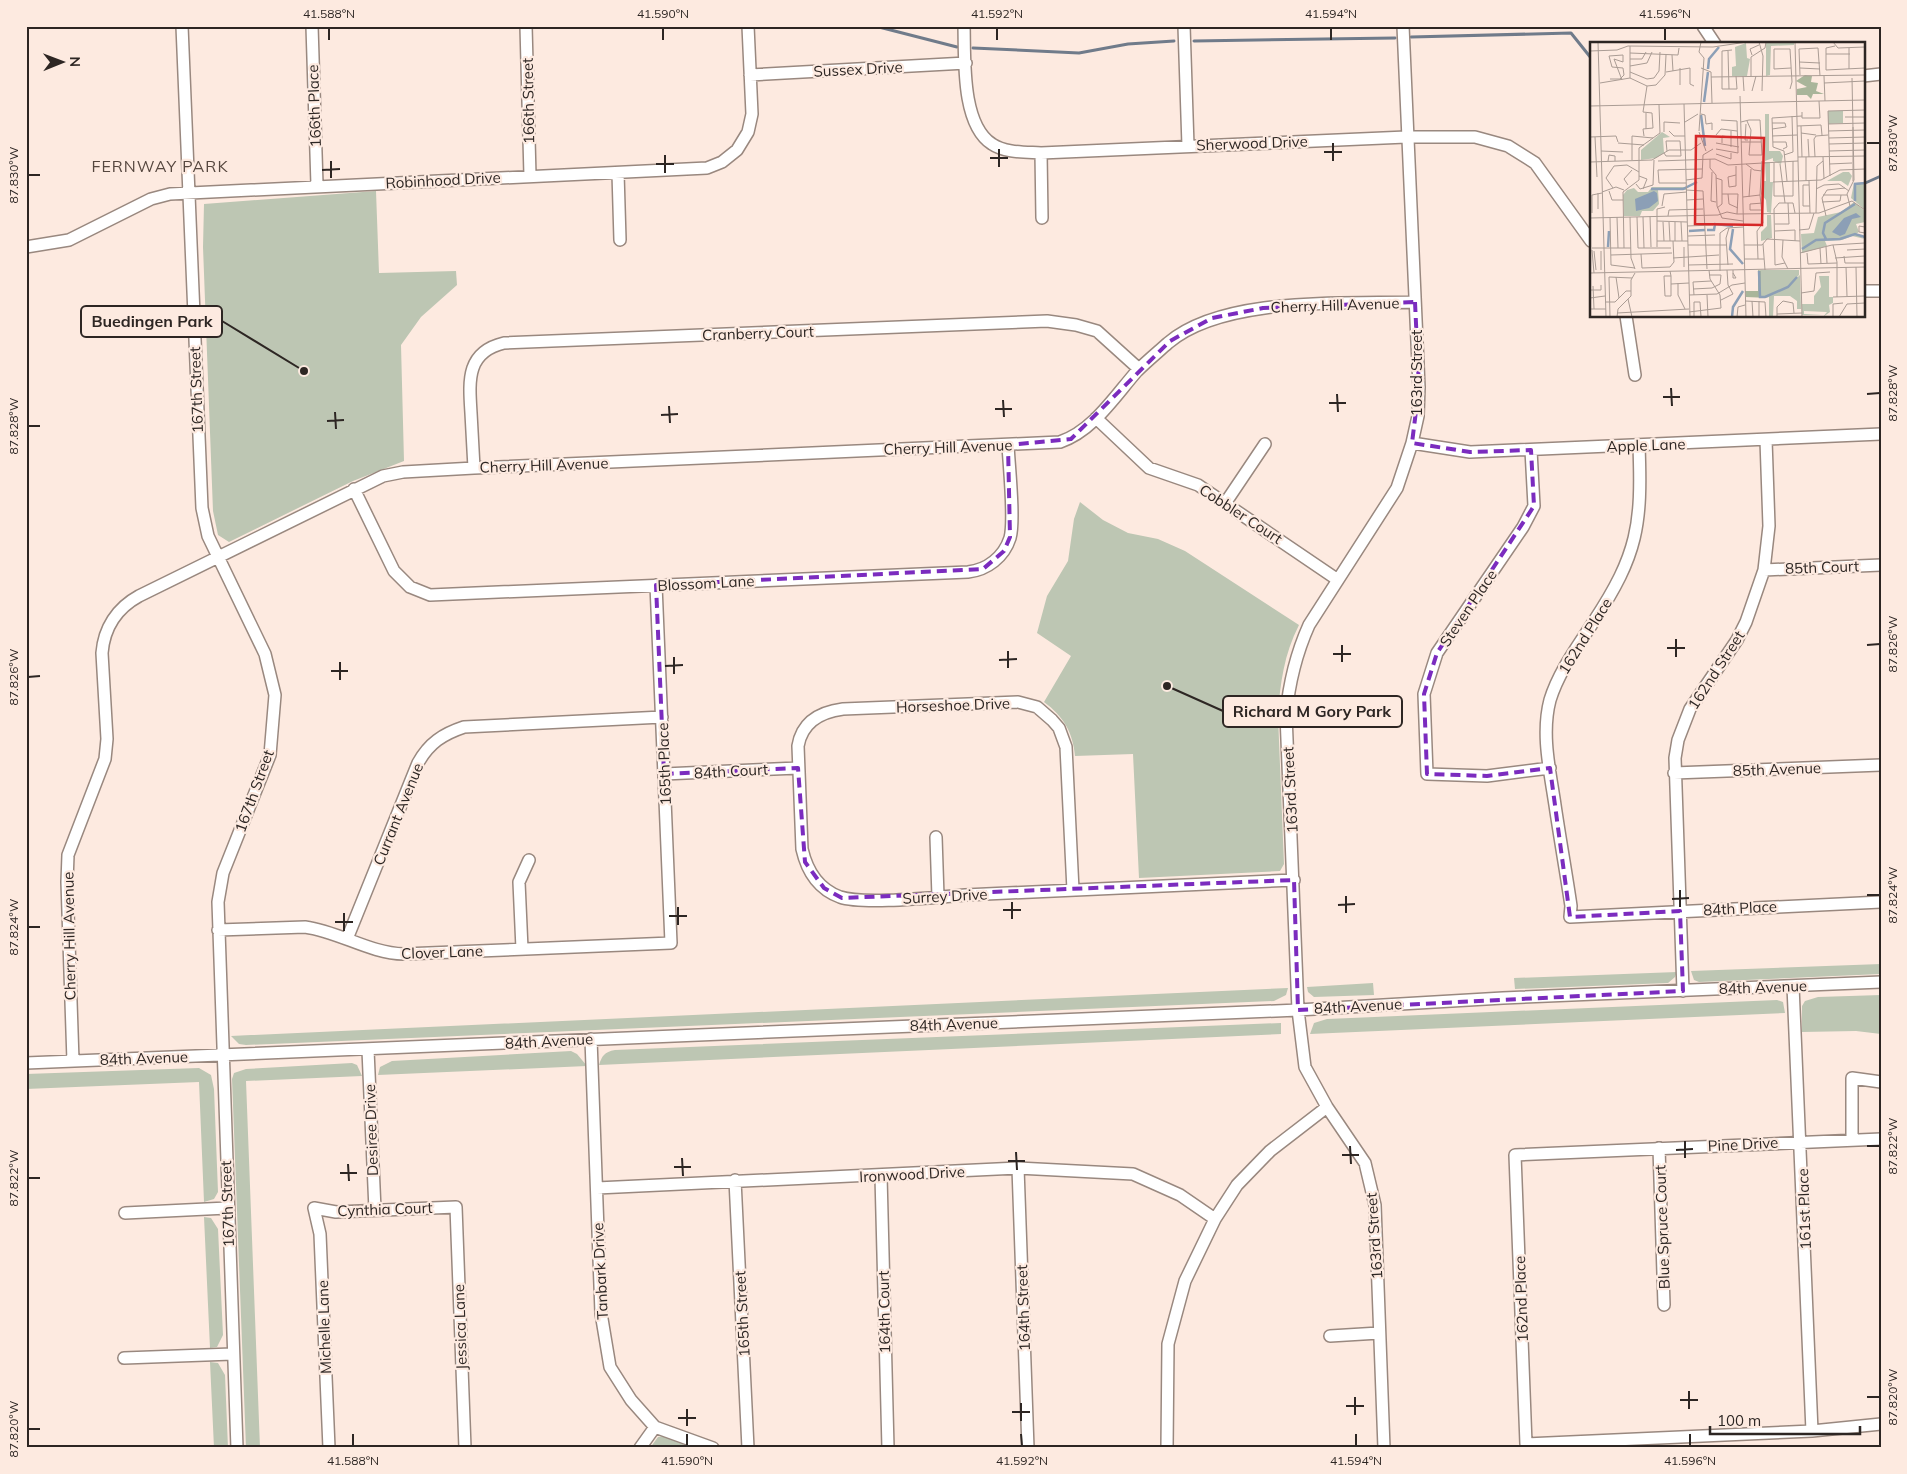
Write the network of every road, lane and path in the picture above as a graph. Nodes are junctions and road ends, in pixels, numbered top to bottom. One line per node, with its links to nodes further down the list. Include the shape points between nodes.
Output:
1 (182, 26): 20 (street, 167th Street)
2 (312, 26): 19 (street, 166th Place)
3 (526, 26): 18 (street, 166th Street)
4 (748, 26): 12 (street, Robinhood Drive)
5 (964, 26): 10 (street, Sherwood Drive)
6 (1184, 26): 15 (street)
7 (1403, 26): 14 (street, 163rd Street)
8 (1703, 26): 9 (street)
9 (1714, 42)
10 (966, 64): 12 (street, Sussex Drive); 16 (street, Sherwood Drive, via 972,114 980,132 992,144 1016,152)
11 (1881, 74): 13 (street)
12 (750, 75): 17 (street, Robinhood Drive, via 750,128 727,159 706,168)
13 (1864, 76)
14 (1406, 137): 15 (street, Sherwood Drive); 22 (street, Sherwood Drive, via 1475,137 1508,146 1536,163); 27 (street, 163rd Street)
15 (1188, 146): 16 (street, Sherwood Drive)
16 (1041, 153): 21 (street)
17 (618, 173): 18 (street, Robinhood Drive); 23 (street)
18 (530, 176): 19 (street, Robinhood Drive)
19 (317, 185): 20 (street, Robinhood Drive)
20 (188, 192): 24 (street, Robinhood Drive, via 151,199 69,240); 42 (street, 167th Street, via 202,508 208,536)
21 (1042, 218)
22 (1587, 227)
23 (620, 240)
24 (26, 247)
25 (1864, 291): 26 (street)
26 (1881, 291)
27 (1415, 302): 29 (street, Cherry Hill Avenue, via 1263,308 1227,314 1170,341); 34 (street, 163rd Street, via 1419,387 1418,416)
28 (1626, 318): 30 (street)
29 (1139, 369): 31 (street, Cherry Hill Avenue); 39 (street, Cranberry Court, via 1097,331 1047,321 504,344 484,352 470,373)
30 (1635, 375)
31 (1096, 418): 36 (street, Cherry Hill Avenue, via 1080,434 1060,442); 41 (street, Cobbler Court, via 1149,468 1198,485)
32 (1881, 434): 33 (street, Apple Lane)
33 (1766, 440): 37 (street, Apple Lane); 44 (street, 162nd Street, via 1769,526)
34 (1412, 443): 38 (street, Apple Lane, via 1470,452); 45 (street, 163rd Street, via 1405,469 1390,500)
35 (1264, 444): 41 (street)
36 (1008, 445): 39 (street, Cherry Hill Avenue); 46 (street, Blossom Lane, via 1010,536 1004,551 983,569)
37 (1639, 446): 38 (street, Apple Lane); 51 (street, 162nd Place, via 1640,501 1636,535 1619,580 1555,686 1546,718)
38 (1531, 450): 51 (street, Steven Place, via 1534,506 1437,653 1430,672 1424,694 1427,774 1487,776)
39 (474, 468): 40 (street, Cherry Hill Avenue, via 393,473)
40 (354, 489): 42 (street, Cherry Hill Avenue); 46 (street, Blossom Lane, via 394,571 419,592 442,595)
41 (1226, 502): 45 (street, Cobbler Court)
42 (218, 557): 62 (street, 167th Street, via 265,654 273,682 275,711 270,755 223,873); 73 (street, Cherry Hill Avenue, via 130,601 116,615 104,639 105,759 68,855)
43 (1881, 565): 44 (street, 85th Court)
44 (1764, 570): 52 (street, 162nd Street, via 1737,640 1690,709 1678,740)
45 (1338, 580): 56 (street, 163rd Street, via 1309,625 1288,692 1286,715)
46 (656, 585): 48 (street, 165th Place)
47 (825, 712): 50 (street, Surrey Drive, via 803,730 798,746); 57 (street, Horseshoe Drive, via 1008,702 1028,705 1043,712 1059,728 1066,747)
48 (662, 717): 53 (street, 165th Place); 63 (street, Currant Avenue, via 464,727 437,739 418,763)
49 (1881, 765): 52 (street, 85th Avenue)
50 (798, 768): 53 (street, 84th Court); 58 (street, Surrey Drive, via 802,849 809,871 824,888 842,898 853,899)
51 (1550, 768): 61 (street, 162nd Place)
52 (1674, 773): 60 (street, 162nd Street)
53 (664, 774): 64 (street, 165th Place)
54 (936, 837): 58 (street)
55 (529, 860): 65 (street, via 519,882)
56 (1294, 880): 57 (street, Surrey Drive); 69 (street, 163rd Street)
57 (1073, 890): 58 (street, Surrey Drive)
58 (938, 897)
59 (1881, 902): 60 (street, 84th Place)
60 (1680, 911): 61 (street, 84th Place); 68 (street, 162nd Street)
61 (1570, 917)
62 (218, 930): 63 (street, Clover Lane, via 306,927); 72 (street, 167th Street)
63 (347, 939): 65 (street, Clover Lane, via 391,953)
64 (671, 943): 65 (street, Clover Lane)
65 (522, 949)
66 (1881, 982): 67 (street, 84th Avenue)
67 (1794, 986): 68 (street, 84th Avenue); 79 (street, 161st Place)
68 (1683, 991): 69 (street, 84th Avenue)
69 (1298, 1010): 70 (street, 84th Avenue); 76 (street, 163rd Street, via 1305,1068)
70 (591, 1038): 71 (street, 84th Avenue); 85 (street, Tanbark Drive)
71 (368, 1050): 72 (street, 84th Avenue); 89 (street, Desiree Drive)
72 (222, 1056): 73 (street, 84th Avenue); 87 (street, 167th Street)
73 (73, 1061): 74 (street, 84th Avenue)
74 (26, 1063)
75 (1881, 1082): 78 (street, via 1852,1078)
76 (1327, 1107): 91 (street, via 1270,1151 1237,1185); 93 (street, 163rd Street, via 1365,1163 1371,1186 1375,1205)
77 (1881, 1139): 78 (street, Pine Drive)
78 (1852, 1140): 79 (street, Pine Drive)
79 (1802, 1142): 80 (street, Pine Drive); 99 (street, 161st Place)
80 (1659, 1148): 81 (street, Pine Drive); 92 (street, Blue Spruce Court)
81 (1515, 1155): 99 (street, 162nd Place, via 1526,1444)
82 (1018, 1168): 83 (street, Ironwood Drive); 91 (street, Ironwood Drive, via 1133,1174 1180,1196); 107 (street, 164th Street)
83 (881, 1176): 84 (street, Ironwood Drive); 106 (street, 164th Court)
84 (735, 1180): 85 (street, Ironwood Drive); 105 (street, 165th Street)
85 (597, 1188): 98 (street, Tanbark Drive, via 600,1313 610,1367 631,1400)
86 (456, 1207): 89 (street, Cynthia Court); 102 (street, Jessica Lane)
87 (227, 1208): 90 (street); 95 (street, 167th Street)
88 (314, 1208): 89 (street, Cynthia Court, via 336,1212); 101 (street, Michelle Lane, via 320,1234)
89 (375, 1210)
90 (125, 1213)
91 (1215, 1219): 108 (street, via 1185,1281 1168,1344)
92 (1664, 1305)
93 (1379, 1333): 94 (street); 109 (street, 163rd Street)
94 (1330, 1336)
95 (232, 1354): 96 (street); 100 (street, 167th Street)
96 (124, 1358)
97 (1881, 1424): 99 (street)
98 (655, 1427): 103 (street); 104 (street, Tanbark Drive)
99 (1812, 1431)
100 (237, 1448)
101 (329, 1448)
102 (465, 1448)
103 (640, 1448)
104 (713, 1448)
105 (748, 1448)
106 (888, 1448)
107 (1028, 1448)
108 (1167, 1448)
109 (1384, 1448)

